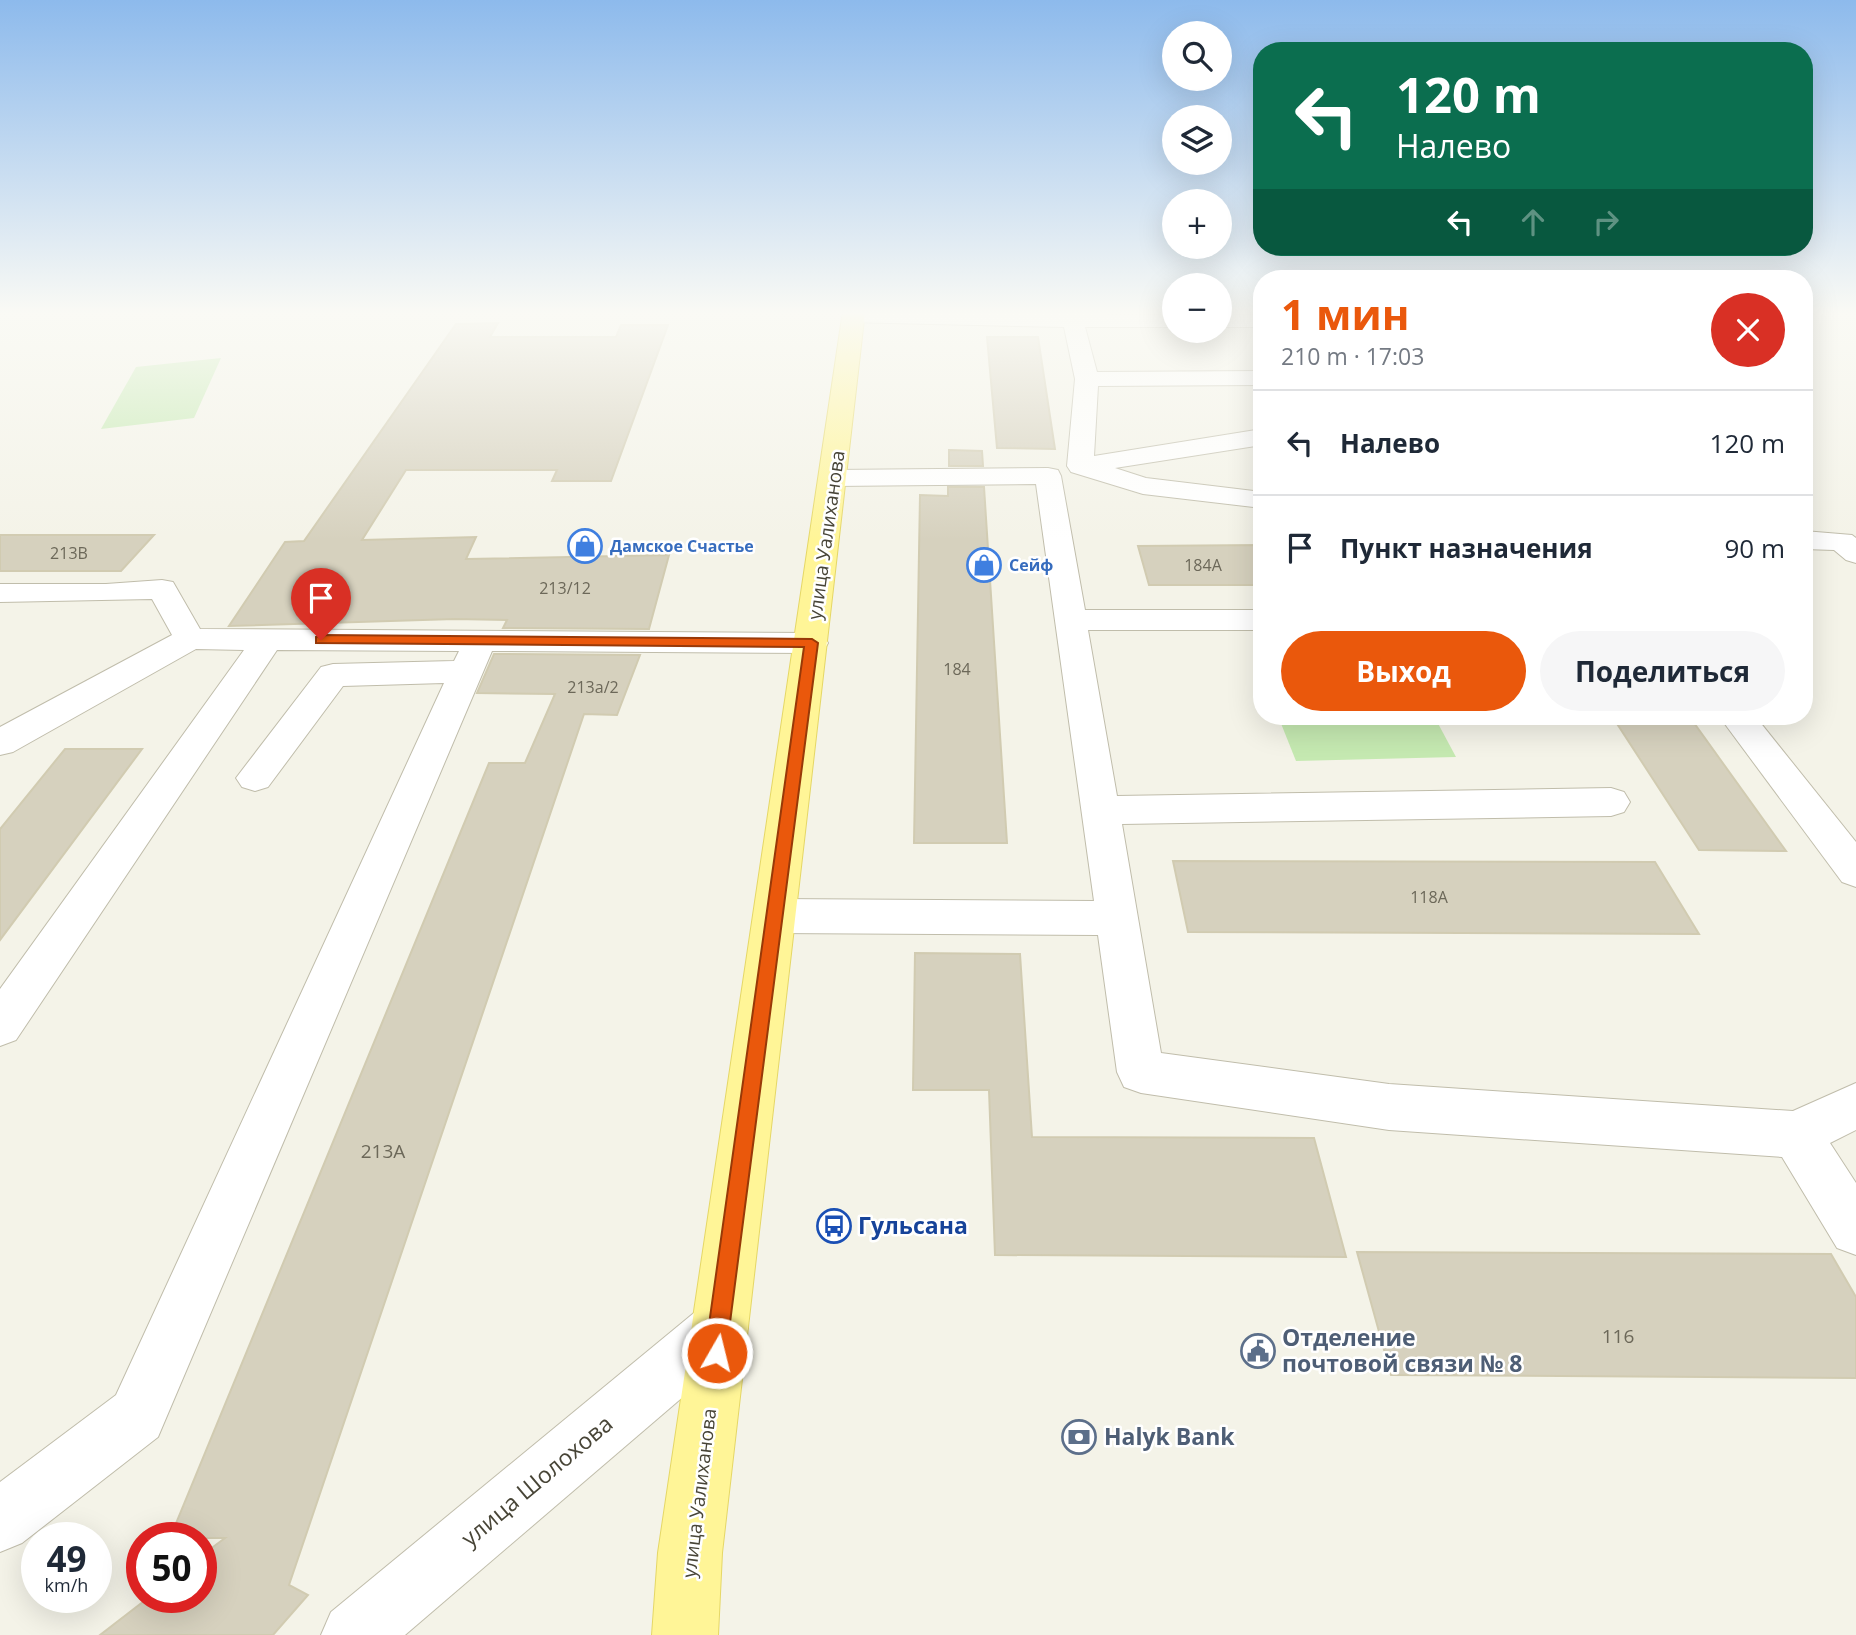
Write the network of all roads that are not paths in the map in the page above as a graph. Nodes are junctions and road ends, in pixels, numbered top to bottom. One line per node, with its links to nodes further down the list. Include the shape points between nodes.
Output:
1 (846, 387): 5 (main road, улица Уалиханова)
2 (1085, 387): 4 (street)
3 (1253, 439): 4 (street)
4 (1064, 471): 5 (street); 6 (street); 10 (street)
5 (834, 478): 14 (main road, улица Уалиханова)
6 (1253, 499)
7 (1813, 541): 8 (street)
8 (1851, 545)
9 (0, 593): 12 (street, via 162,589)
10 (1071, 620): 11 (street); 20 (street)
11 (1253, 620)
12 (190, 639): 13 (street); 17 (street)
13 (268, 639): 15 (street); 24 (street)
14 (812, 643): 15 (street); 22 (main road, улица Уалиханова)
15 (473, 657): 18 (street, via 333,675); 29 (street, via 137,1416)
16 (1743, 725): 21 (street)
17 (0, 743)
18 (255, 778)
19 (1611, 802): 20 (street)
20 (1100, 810): 23 (street)
21 (1856, 872)
22 (775, 916): 23 (street); 28 (main road, улица Уалиханова)
23 (1117, 918): 26 (street, via 1141,1072 1389,1107)
24 (0, 1026)
25 (1856, 1105): 26 (street)
26 (1796, 1135): 27 (street)
27 (1856, 1229)
28 (720, 1328): 30 (street, улица Шолохова); 31 (main road, улица Уалиханова, via 690,1553)
29 (0, 1521)
30 (354, 1635)
31 (685, 1635)

